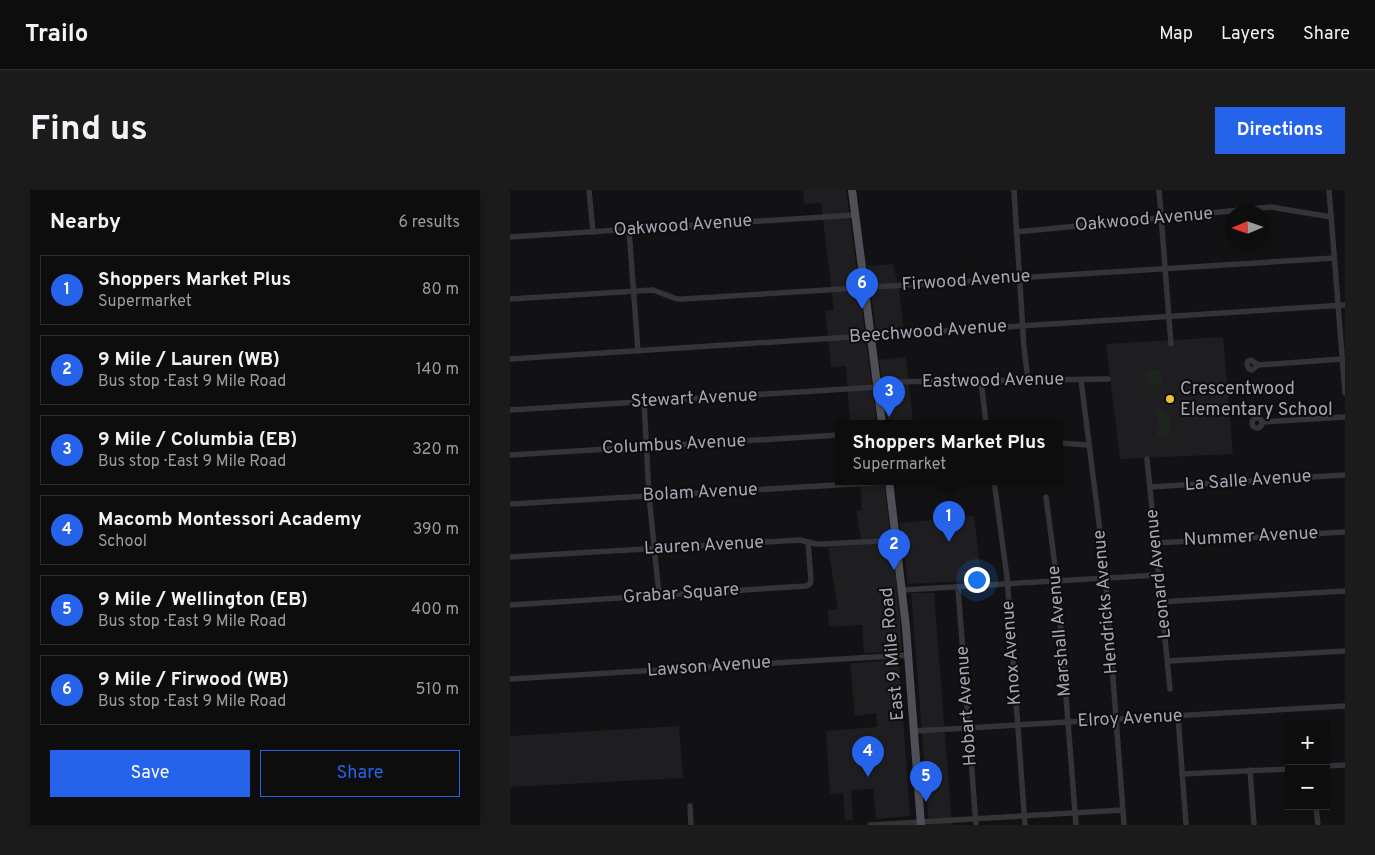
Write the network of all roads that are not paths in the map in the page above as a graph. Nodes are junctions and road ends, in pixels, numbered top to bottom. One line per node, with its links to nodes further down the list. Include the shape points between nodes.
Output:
1 (589, 190): 10 (street)
2 (852, 190): 6 (main road)
3 (1014, 190): 11 (street)
4 (1159, 190): 8 (street)
5 (1329, 190): 7 (street)
6 (856, 215): 9 (street, Oakwood Avenue); 16 (main road)
7 (1331, 217): 8 (street, Oakwood Avenue, via 1271,207); 13 (street)
8 (1161, 218): 11 (street, Oakwood Avenue); 14 (street)
9 (629, 230): 10 (street, Oakwood Avenue); 17 (street)
10 (593, 232): 12 (street, Oakwood Avenue)
11 (1016, 232): 15 (street)
12 (510, 237)
13 (1334, 258): 14 (street, Firwood Avenue); 19 (street)
14 (1165, 269): 15 (street, Firwood Avenue); 20 (street)
15 (1020, 278): 16 (street, Firwood Avenue); 21 (street)
16 (865, 288): 17 (street, Firwood Avenue, via 683,299 652,290); 22 (main road)
17 (633, 292): 18 (street, Firwood Avenue); 24 (street)
18 (510, 299)
19 (1342, 306): 20 (street, Beechwood Avenue); 25 (street, via 1340,333)
20 (1169, 316): 21 (street, Beechwood Avenue); 23 (street)
21 (1023, 326): 22 (street, Beechwood Avenue); 29 (street)
22 (872, 336): 24 (street, Beechwood Avenue); 32 (main road)
23 (1171, 344)
24 (638, 351): 26 (street, Beechwood Avenue)
25 (1343, 356): 27 (street); 33 (street)
26 (510, 359)
27 (1258, 364)
28 (1108, 379): 30 (street, Eastwood Avenue)
29 (1028, 380): 30 (street, Eastwood Avenue); 31 (street, Eastwood Avenue)
30 (1081, 380): 42 (street, Hendricks Avenue)
31 (981, 381): 32 (street, Eastwood Avenue); 38 (street)
32 (877, 385): 34 (street, Stewart Avenue); 37 (main road)
33 (1345, 393)
34 (644, 402): 35 (street, Stewart Avenue); 43 (street)
35 (510, 410)
36 (1345, 417): 39 (street)
37 (882, 420)
38 (986, 420)
39 (1262, 422)
40 (835, 435): 43 (street, Columbus Avenue)
41 (1063, 443): 42 (street)
42 (1088, 445): 61 (street, Hendricks Avenue)
43 (646, 446): 44 (street, Columbus Avenue); 51 (street)
44 (510, 455)
45 (1147, 458): 50 (street, Leonard Avenue)
46 (1345, 475): 50 (street, La Salle Avenue)
47 (835, 484): 51 (street, Bolam Avenue)
48 (890, 485): 55 (main road, East 9 Mile Road)
49 (995, 485): 63 (street, Knox Avenue)
50 (1150, 487): 57 (street, Leonard Avenue)
51 (649, 496): 53 (street, Bolam Avenue); 58 (street)
52 (1046, 498): 62 (street, Marshall Avenue)
53 (510, 504)
54 (1345, 532): 57 (street, Nummer Avenue)
55 (897, 540): 56 (street, Lauren Avenue); 65 (main road, East 9 Mile Road)
56 (808, 542): 58 (street, Lauren Avenue); 67 (street, Grabar Square, via 812,578 806,586)
57 (1156, 543): 60 (street, Leonard Avenue)
58 (654, 548): 59 (street, Lauren Avenue); 67 (street)
59 (510, 558)
60 (1158, 575): 61 (street); 68 (street, Leonard Avenue)
61 (1106, 578): 62 (street); 77 (street, Hendricks Avenue)
62 (1057, 581): 63 (street); 78 (street, Marshall Avenue)
63 (1008, 584): 64 (street); 79 (street, Knox Avenue)
64 (958, 588): 65 (street); 80 (street, Hobart Avenue)
65 (902, 590): 71 (main road, East 9 Mile Road)
66 (1345, 591): 68 (street)
67 (659, 595): 69 (street, Grabar Square)
68 (1161, 602): 72 (street, Leonard Avenue)
69 (510, 605)
70 (1345, 651): 72 (street)
71 (908, 655): 73 (street, Lawson Avenue); 81 (main road, East 9 Mile Road)
72 (1168, 661): 74 (street, Leonard Avenue)
73 (510, 679)
74 (1170, 689)
75 (1345, 706): 76 (street, Elroy Avenue)
76 (1178, 716): 77 (street, Elroy Avenue); 86 (street)
77 (1116, 719): 78 (street, Elroy Avenue); 88 (street, Hendricks Avenue)
78 (1067, 722): 79 (street, Elroy Avenue); 90 (street, Marshall Avenue)
79 (1017, 725): 80 (street, Elroy Avenue); 91 (street, Knox Avenue)
80 (969, 728): 81 (street, Elroy Avenue); 92 (street, Hobart Avenue)
81 (914, 731): 93 (main road, East 9 Mile Road)
82 (1345, 765): 83 (street)
83 (1330, 766)
84 (1285, 768): 85 (street)
85 (1250, 770): 86 (street); 100 (street)
86 (1182, 774): 99 (street)
87 (690, 806): 94 (street)
88 (1122, 810): 90 (street); 98 (street, Hendricks Avenue)
89 (1316, 810): 101 (street)
90 (1075, 813): 91 (street); 97 (street, Marshall Avenue)
91 (1024, 816): 92 (street); 96 (street, Knox Avenue)
92 (976, 822): 93 (street)
93 (921, 824): 95 (street)
94 (692, 825)
95 (870, 825)
96 (1025, 825)
97 (1076, 825)
98 (1124, 825)
99 (1186, 825)
100 (1254, 825)
101 (1318, 825)

